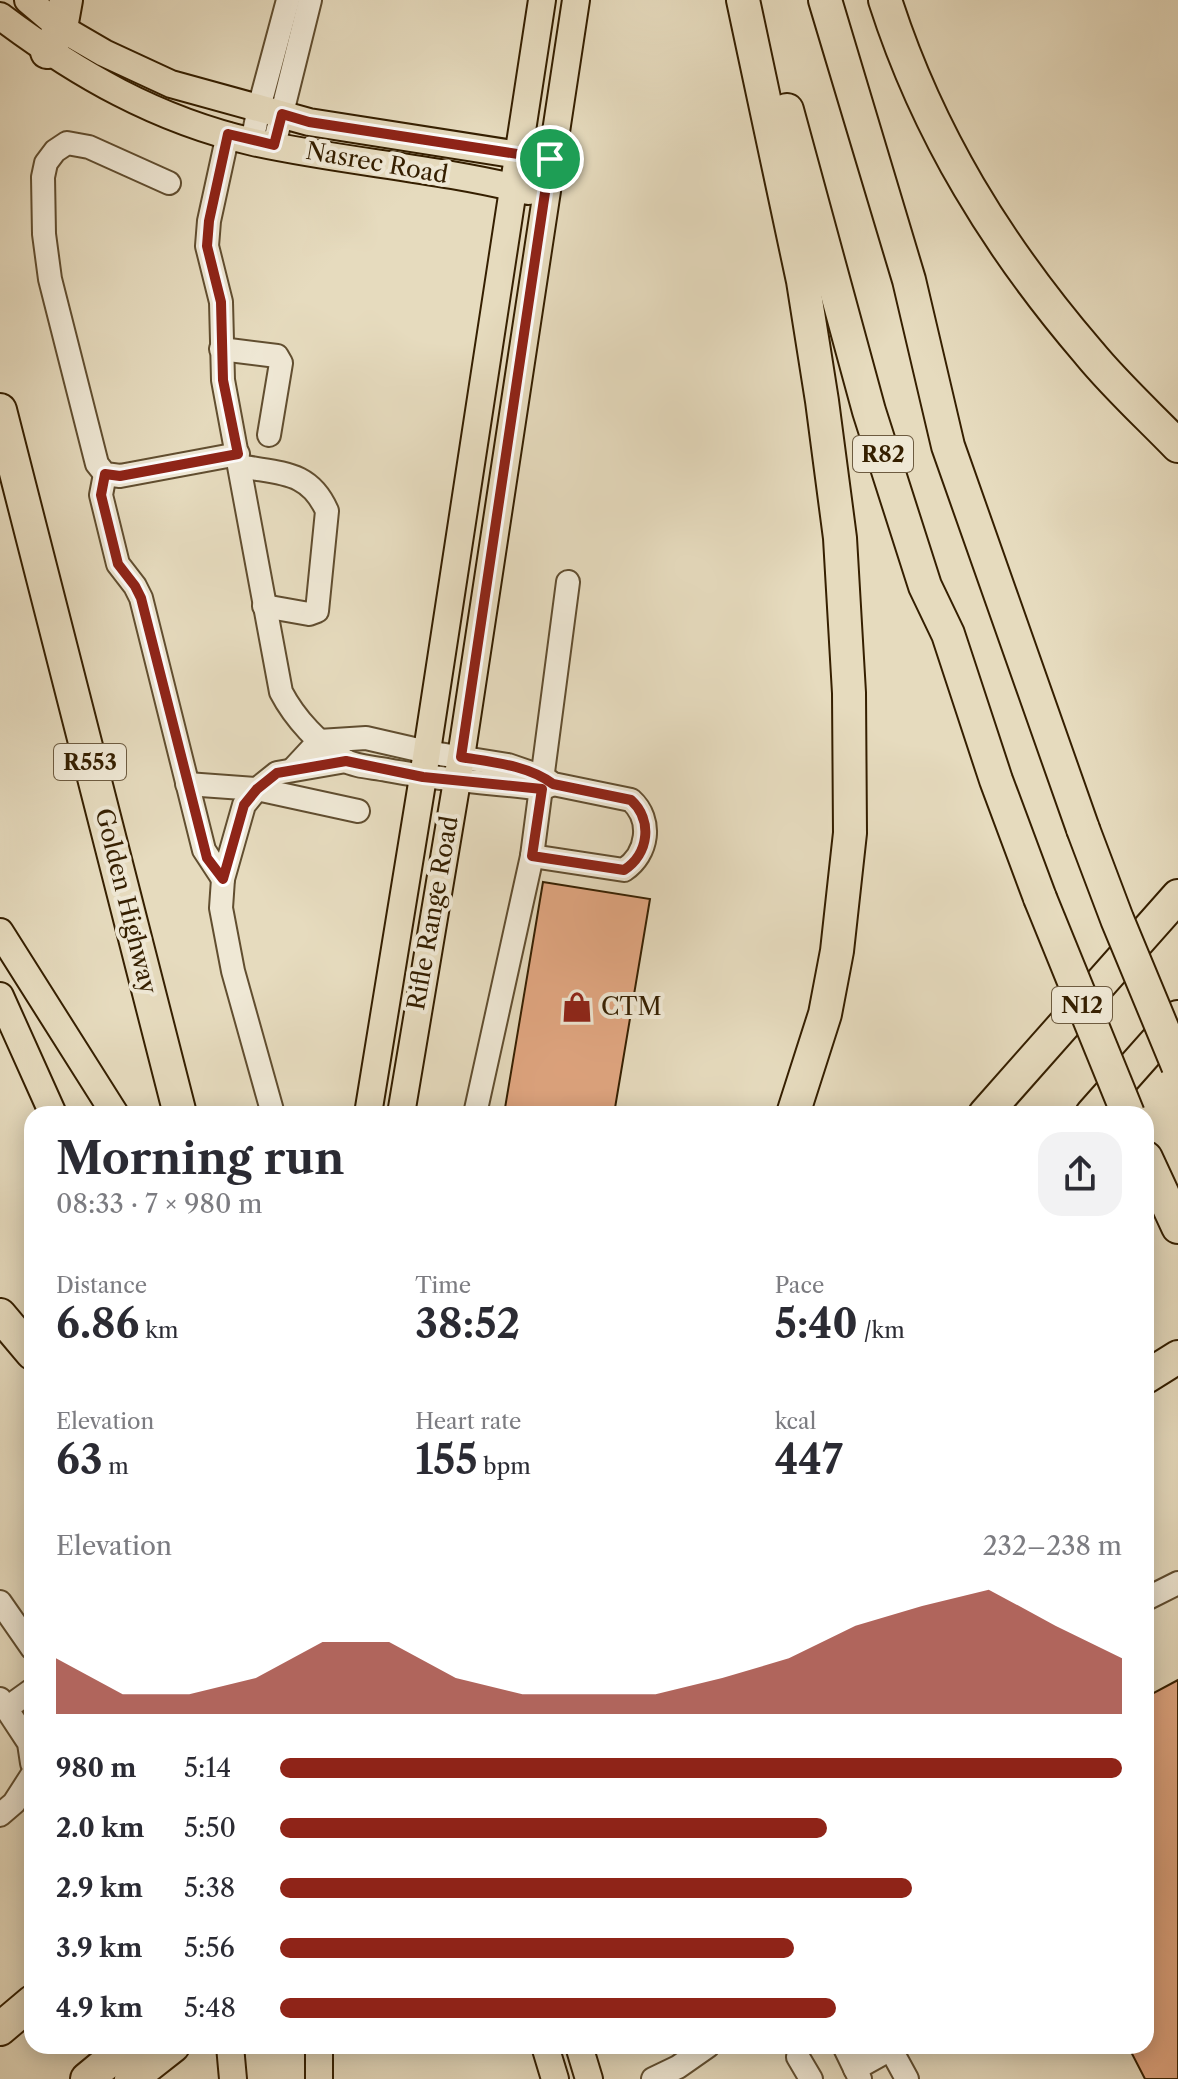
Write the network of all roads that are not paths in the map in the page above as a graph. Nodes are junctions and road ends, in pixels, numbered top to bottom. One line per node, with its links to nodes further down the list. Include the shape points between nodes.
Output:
1 (28, 0): 11 (main road, Nasrec Road)
2 (288, 0): 12 (lane)
3 (310, 0): 12 (lane)
4 (542, 0): 13 (main road, Rifle Range Road)
5 (576, 0): 17 (main road, Rifle Range Road)
6 (743, 0): 54 (highway, via 803,281 822,401 840,538 849,693 850,833 837,951 825,1014)
7 (758, 0): 57 (highway, R82, bridge, via 869,411 925,586 948,634 1040,898)
8 (825, 0): 46 (highway, R82, bridge, via 909,280 948,446 1083,829)
9 (885, 0): 26 (highway, via 928,115 979,205 1090,356)
10 (0, 16): 11 (main road, Nasrec Road)
11 (58, 27): 12 (main road, Nasrec Road, via 171,84); 14 (main road, Nasrec Road, via 98,84 156,111)
12 (270, 111): 14 (lane); 15 (main road, Nasrec Road)
13 (524, 111): 15 (main road, via 500,135); 16 (main road, Rifle Range Road)
14 (251, 140): 18 (main road, Nasrec Road); 23 (lane, via 209,221 207,246 221,302)
15 (444, 143): 16 (main road, Nasrec Road)
16 (518, 155): 17 (main road, Nasrec Road); 20 (main road, Rifle Range Road)
17 (550, 159): 21 (main road, Rifle Range Road)
18 (454, 177): 20 (main road, Nasrec Road); 22 (main road, via 490,203)
19 (169, 183): 28 (lane, via 89,147 67,143 46,163 43,213 50,279 97,464)
20 (511, 186): 21 (main road, Nasrec Road); 22 (main road, Rifle Range Road)
21 (545, 195): 35 (main road, Rifle Range Road)
22 (503, 242): 33 (main road, Rifle Range Road)
23 (221, 349): 25 (lane, via 277,356 281,363); 27 (lane)
24 (0, 410): 49 (highway, Golden Highway / R553)
25 (269, 435)
26 (1178, 446)
27 (239, 460): 28 (lane); 30 (lane); 30 (lane, via 303,479 321,496 327,511 317,611)
28 (105, 474): 37 (lane, via 101,495 118,564 141,598)
29 (568, 582): 36 (lane)
30 (264, 606): 31 (lane, via 281,692)
31 (319, 741): 32 (lane); 33 (lane, via 366,738); 34 (lane)
32 (346, 761): 33 (lane); 34 (lane)
33 (425, 764): 35 (lane); 51 (main road, Rifle Range Road)
34 (293, 769): 38 (lane, via 277,773)
35 (458, 769): 36 (lane); 52 (main road, Rifle Range Road)
36 (546, 783): 40 (lane); 40 (lane, via 631,800 645,824 645,840 641,855 624,870)
37 (187, 784): 38 (lane); 41 (lane, via 204,850)
38 (257, 789): 39 (lane); 41 (lane, via 244,805)
39 (358, 811)
40 (532, 856): 53 (lane)
41 (223, 879): 50 (lane, via 221,908 233,971)
42 (1178, 896): 55 (highway, N12)
43 (0, 932): 48 (main road)
44 (0, 996): 47 (main road)
45 (1178, 1017): 56 (highway)
46 (1178, 1066)
47 (49, 1106)
48 (110, 1106)
49 (178, 1106)
50 (271, 1106)
51 (369, 1106)
52 (402, 1106)
53 (477, 1106)
54 (796, 1106)
55 (992, 1106)
56 (1099, 1106)
57 (1125, 1106)
58 (1154, 1175): 59 (highway)
59 (1178, 1227)
60 (0, 1315): 61 (highway)
61 (24, 1344)
62 (1178, 1357): 63 (highway)
63 (1154, 1372)
64 (1178, 1583): 65 (lane)
65 (1154, 1595)
66 (0, 1602): 67 (lane)
67 (24, 1634)
68 (24, 1694): 69 (lane)
69 (4, 1704): 70 (lane)
70 (24, 1735)
71 (24, 1789): 72 (lane)
72 (0, 1815)
73 (24, 2009): 74 (highway)
74 (0, 2029)
75 (117, 2054): 89 (highway)
76 (163, 2054): 90 (highway)
77 (231, 2054): 91 (main road)
78 (319, 2054): 92 (main road)
79 (547, 2054): 88 (main road)
80 (678, 2054): 93 (lane)
81 (697, 2054): 94 (lane)
82 (715, 2054): 95 (lane)
83 (848, 2054): 87 (lane)
84 (883, 2054): 87 (lane)
85 (893, 2054): 97 (lane)
86 (798, 2057): 96 (lane)
87 (858, 2076)
88 (554, 2077)
89 (87, 2079)
90 (131, 2079)
91 (233, 2079)
92 (319, 2079)
93 (641, 2079)
94 (653, 2079)
95 (678, 2079)
96 (811, 2079)
97 (907, 2079)

